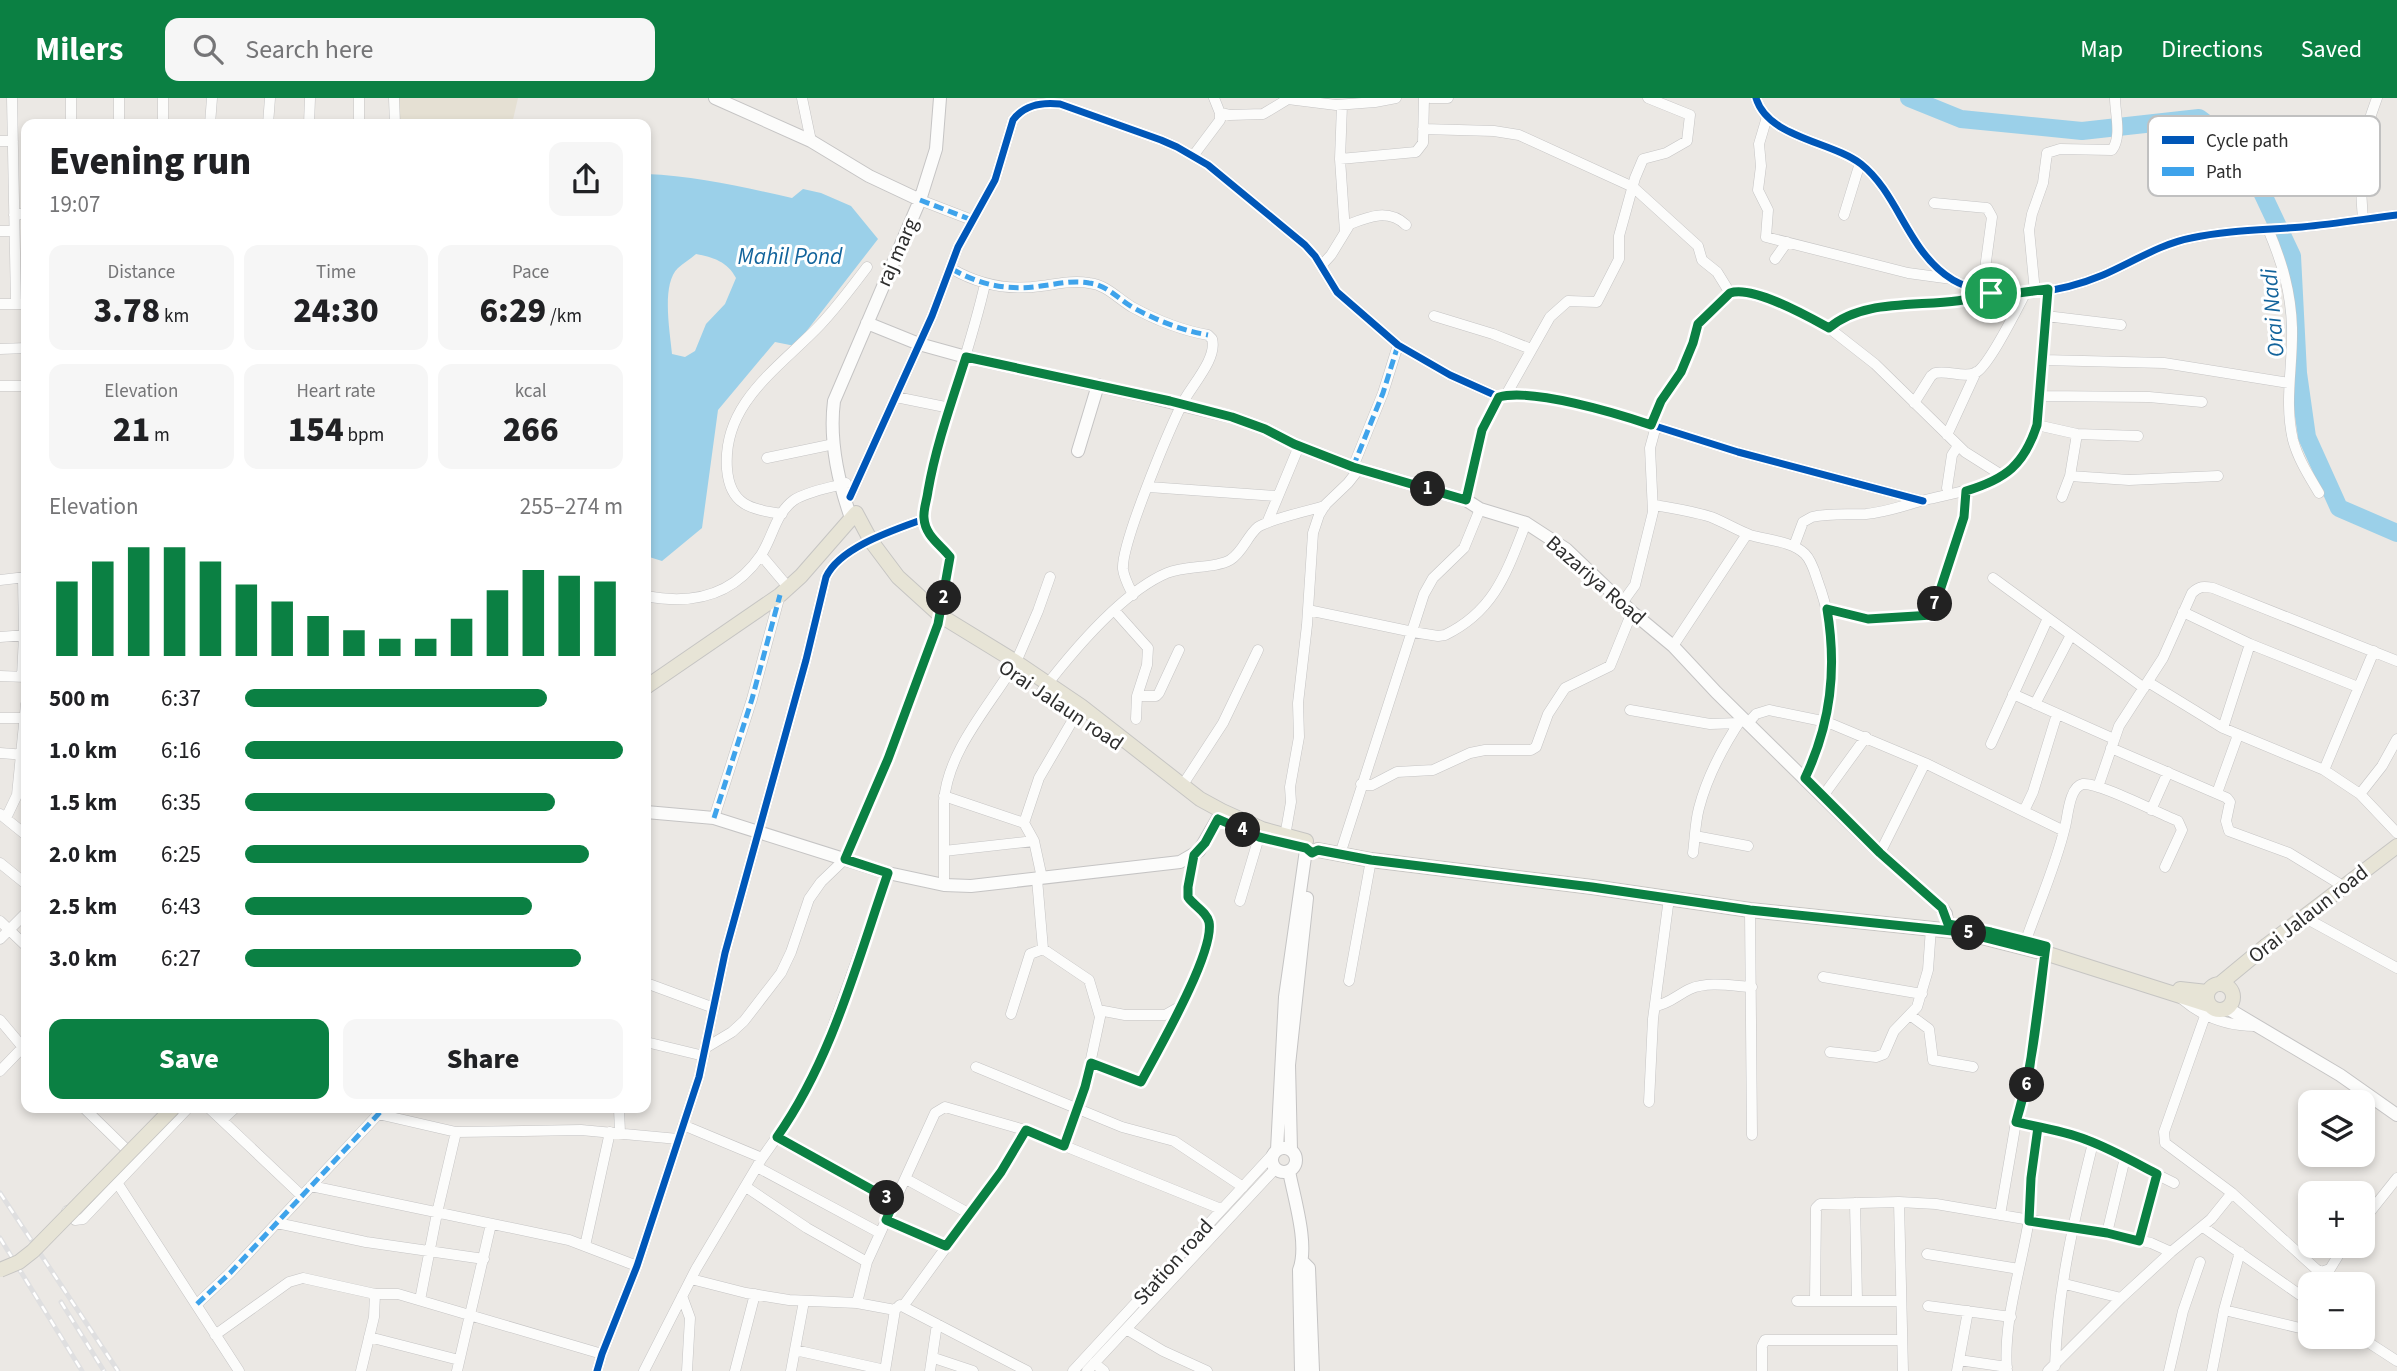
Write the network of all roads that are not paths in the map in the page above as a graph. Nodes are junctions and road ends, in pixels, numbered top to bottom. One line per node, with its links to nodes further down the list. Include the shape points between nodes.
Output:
1 (12, 98): 39 (street)
2 (71, 98): 29 (street)
3 (120, 98): 30 (street)
4 (163, 98): 31 (street)
5 (212, 98): 32 (street)
6 (270, 98): 33 (street)
7 (310, 98): 34 (street)
8 (359, 98): 35 (street)
9 (394, 98): 36 (street)
10 (715, 98): 24 (street)
11 (802, 98): 40 (street)
12 (940, 98): 46 (street, raj marg, via 936,149)
13 (1214, 98): 26 (street)
14 (1396, 98): 25 (street)
15 (1424, 98): 37 (street)
16 (1430, 98): 17 (street)
17 (1448, 98)
18 (1648, 98): 44 (street, via 1690,115 1687,141 1643,159)
19 (1756, 98): 28 (street)
20 (2115, 98): 68 (street, via 2116,145 2109,151 2060,149 2047,153 2029,230)
21 (2377, 98): 27 (street)
22 (1288, 99): 25 (street); 26 (street, via 1263,114)
23 (1049, 100): 41 (street); 53 (street, via 1019,112 1013,120 995,180)
24 (740, 103): 40 (street)
25 (1342, 104): 42 (street)
26 (1220, 113): 41 (street, via 1215,128)
27 (2370, 116)
28 (1767, 117): 43 (street); 59 (street, via 1759,144 1758,190 1768,210 1766,237)
29 (71, 119)
30 (119, 119)
31 (163, 119)
32 (210, 119)
33 (268, 119)
34 (309, 119)
35 (359, 119)
36 (395, 119)
37 (1423, 129): 42 (street, via 1423,142 1416,152); 44 (street, via 1519,135)
38 (0, 141): 39 (street)
39 (13, 141): 49 (street)
40 (811, 141): 46 (street)
41 (1193, 156): 61 (street, via 1306,245)
42 (1340, 159): 58 (street)
43 (1860, 163): 50 (street); 64 (street, via 1934,265)
44 (1633, 187): 69 (street, via 1698,246 1702,260 1717,272); 81 (street, via 1619,236 1619,259 1597,302 1569,301 1550,317)
45 (2361, 196): 52 (street)
46 (920, 200): 53 (street); 74 (street, raj marg)
47 (1934, 203): 67 (street, via 1990,211)
48 (21, 214): 49 (street)
49 (14, 215): 57 (street)
50 (1844, 215)
51 (2397, 215): 52 (street)
52 (2363, 219): 55 (street)
53 (972, 220): 63 (street)
54 (1406, 225): 58 (street, via 1385,215 1350,224)
55 (2270, 229): 66 (street, via 2187,238 2101,275); 85 (street, via 2289,293)
56 (0, 231): 57 (street)
57 (14, 231): 71 (street)
58 (1345, 232): 61 (street)
59 (1787, 242): 60 (street); 64 (street, via 1908,273)
60 (1775, 259)
61 (1321, 266): 78 (street, via 1337,292)
62 (867, 267): 124 (street, via 733,421 726,458 734,495 754,510)
63 (952, 269): 65 (street); 77 (street)
64 (1953, 279): 67 (street)
65 (985, 284): 82 (street); 95 (street, via 1020,288 1091,283 1168,325 1208,335 1214,347)
66 (2048, 289): 68 (street); 73 (street)
67 (1987, 292): 68 (street); 76 (street, via 1968,300 1862,311)
68 (2030, 292): 84 (street)
69 (1730, 293): 76 (street, via 1789,306); 98 (street, via 1698,324 1681,372 1661,401)
70 (0, 304): 71 (street)
71 (21, 304)
72 (1434, 316): 81 (street)
73 (2046, 316): 75 (street); 83 (street)
74 (867, 323): 77 (street, Bazariya Road); 92 (street, raj marg)
75 (2121, 325)
76 (1829, 328): 94 (street, via 1875,363)
77 (919, 344): 82 (street, Bazariya Road); 91 (street)
78 (1398, 345): 89 (street, via 1450,375); 107 (street)
79 (21, 348): 80 (street)
80 (0, 349)
81 (1531, 349): 89 (street)
82 (966, 357): 86 (street, Bazariya Road); 96 (street)
83 (2043, 360): 85 (street, via 2164,363); 90 (street)
84 (1976, 372): 94 (street, via 1935,373); 100 (street)
85 (2289, 383): 115 (street, via 2294,442)
86 (1098, 385): 95 (street, Bazariya Road); 105 (street)
87 (0, 386): 88 (street)
88 (21, 386)
89 (1502, 396): 98 (street, via 1527,395 1601,409); 119 (street, via 1482,430)
90 (2040, 396): 93 (street); 97 (street)
91 (896, 397): 96 (street); 117 (street)
92 (834, 401): 102 (street); 111 (street)
93 (2202, 401)
94 (1914, 402): 100 (street)
95 (1181, 404): 103 (street, Bazariya Road, via 1250,423); 112 (street)
96 (950, 408): 126 (street)
97 (2037, 425): 99 (street); 108 (street, via 2031,446)
98 (1653, 426): 120 (street); 121 (street)
99 (2077, 434): 101 (street); 109 (street)
100 (1947, 435): 104 (street)
101 (2138, 436)
102 (834, 443): 106 (street); 111 (street)
103 (1299, 446): 107 (street, Bazariya Road); 116 (street)
104 (1958, 446): 108 (street); 113 (street, via 1952,455)
105 (1078, 451)
106 (767, 458)
107 (1356, 468): 119 (street, Bazariya Road); 122 (street, via 1349,483)
108 (2003, 476): 114 (street)
109 (2070, 476): 110 (street, via 2129,480); 118 (street)
110 (2218, 476)
111 (843, 484): 117 (street); 124 (street, via 795,499); 125 (street)
112 (1149, 487): 116 (street); 138 (street, via 1124,558 1125,578)
113 (1947, 488)
114 (1966, 491): 120 (street); 141 (street, via 1964,517 1932,615 1868,619)
115 (2319, 493)
116 (1277, 496): 127 (street)
117 (850, 497): 125 (street)
118 (2062, 497)
119 (1466, 500): 123 (street, Bazariya Road)
120 (1923, 501): 131 (street, via 1878,513 1812,517 1803,522)
121 (1654, 505): 129 (street, via 1709,517); 140 (street, via 1638,578)
122 (1325, 506): 127 (street); 143 (street, via 1313,533)
123 (1480, 509): 128 (street, Bazariya Road); 148 (street, via 1464,548 1428,585)
124 (782, 514): 132 (street)
125 (853, 515): 130 (main road, Orai Jalaun road); 137 (main road)
126 (924, 519): 130 (street); 147 (street, via 936,544 950,557)
127 (1267, 523): 138 (street, via 1230,559 1170,571)
128 (1527, 523): 140 (street, Bazariya Road, via 1566,550); 148 (street, via 1507,571 1485,607 1445,635)
129 (1747, 534): 131 (street); 153 (street)
130 (868, 543): 147 (main road, Orai Jalaun road); 206 (street, via 839,559 826,577)
131 (1794, 546): 141 (street, via 1812,566)
132 (761, 555): 137 (street); 139 (street, via 720,592 704,598)
133 (21, 577): 136 (street)
134 (1050, 577): 158 (street)
135 (1993, 578): 146 (street)
136 (0, 580)
137 (784, 591): 161 (main road); 202 (street)
138 (1133, 595): 142 (street)
139 (651, 597)
140 (1622, 603): 144 (street, Bazariya Road)
141 (1827, 609): 175 (street, via 1832,637)
142 (1114, 610): 163 (street); 166 (street, via 1148,648)
143 (1308, 610): 148 (street); 208 (street, via 1299,737)
144 (1632, 612): 153 (street, Bazariya Road); 189 (street, via 1609,666 1565,688 1548,714 1536,747 1470,753 1433,770 1397,772 1372,785)
145 (2183, 612): 152 (street); 156 (street, via 2197,588 2213,588); 162 (street)
146 (2048, 618): 149 (street); 165 (street)
147 (939, 620): 158 (main road, Orai Jalaun road); 221 (street)
148 (1413, 632): 189 (street)
149 (2071, 635): 162 (street); 167 (street)
150 (0, 636): 151 (street)
151 (21, 636)
152 (2250, 645): 164 (street); 176 (street)
153 (1673, 646): 174 (street, Bazariya Road)
154 (1179, 650): 166 (street, via 1159,693)
155 (1258, 650): 190 (street, via 1223,723)
156 (2374, 651): 157 (street); 164 (street)
157 (2397, 662)
158 (1014, 666): 163 (main road, Orai Jalaun road); 194 (street, via 951,768)
159 (0, 676): 160 (street)
160 (21, 677)
161 (651, 684)
162 (2146, 685): 176 (street); 181 (street)
163 (1045, 687): 168 (main road, Orai Jalaun road)
164 (2358, 687): 186 (street)
165 (2013, 694): 167 (street); 180 (street)
166 (1137, 696): 173 (street)
167 (2035, 704): 170 (street)
168 (1078, 709): 182 (main road, Orai Jalaun road); 203 (street, via 1039,778)
169 (1630, 710): 174 (street, via 1710,724)
170 (2057, 714): 181 (street); 198 (street)
171 (0, 718): 172 (street)
172 (21, 718)
173 (1136, 719)
174 (1743, 721): 175 (street, via 1769,710); 188 (street, Bazariya Road); 209 (street, via 1703,794)
175 (1827, 722): 178 (street); 188 (street)
176 (2223, 728): 177 (street)
177 (2238, 734): 186 (street); 192 (street)
178 (1866, 737): 185 (street); 195 (street)
179 (2397, 739): 193 (street)
180 (1991, 744)
181 (2112, 744): 187 (street); 191 (street)
182 (1129, 747): 190 (main road, Orai Jalaun road); 200 (main road, Orai Jalaun road, via 1194,804)
183 (0, 753): 184 (street)
184 (21, 754)
185 (1924, 763): 198 (street); 218 (street)
186 (2324, 770): 193 (street)
187 (2168, 772): 192 (street); 197 (street)
188 (1805, 778): 195 (street, Bazariya Road)
189 (1361, 784): 215 (street)
190 (1182, 786): 200 (main road, Orai Jalaun road)
191 (2098, 787): 197 (street); 205 (street, via 2084,784 2075,789)
192 (2217, 793): 229 (street, via 2230,802 2229,831 2289,853)
193 (2360, 794): 207 (street)
194 (944, 796): 203 (street); 216 (street)
195 (1824, 796): 218 (street, Bazariya Road)
196 (21, 797): 201 (street)
197 (2151, 810): 224 (street, via 2182,825)
198 (2024, 811): 205 (street)
199 (651, 812): 202 (street)
200 (1220, 815): 208 (main road, Orai Jalaun road); 210 (main road, Orai Jalaun road); 220 (street)
201 (3, 816): 204 (street)
202 (715, 818): 206 (street)
203 (1024, 823): 211 (street)
204 (21, 831)
205 (2064, 831): 240 (street)
206 (759, 832): 221 (street); 255 (street)
207 (2397, 832)
208 (1285, 836): 214 (main road, Orai Jalaun road)
209 (1695, 836): 212 (street); 217 (street)
210 (1259, 837): 214 (main road, Orai Jalaun road); 231 (street)
211 (1034, 841): 216 (street); 226 (street)
212 (1748, 846)
213 (2397, 846): 229 (main road, Orai Jalaun road)
214 (1311, 847): 215 (main road); 222 (main road, Orai Jalaun road); 295 (street, via 1289,1065); 296 (street, via 1285,997)
215 (1342, 848): 236 (main road)
216 (944, 851): 228 (street)
217 (1693, 853)
218 (1880, 853): 236 (street, Bazariya Road, via 1942,908)
219 (2397, 854): 235 (main road, Orai Jalaun road)
220 (1194, 855): 226 (street, via 1180,862); 252 (street, via 1188,897 1206,916 1209,928)
221 (845, 859): 225 (street); 263 (street, via 809,899 781,973 744,1021)
222 (1371, 860): 230 (main road, Orai Jalaun road); 246 (street)
223 (0, 863): 227 (street)
224 (2165, 867)
225 (888, 873): 228 (street); 290 (street, via 818,1068)
226 (1039, 878): 228 (street); 242 (street)
227 (21, 880)
228 (944, 886)
229 (2343, 886): 248 (main road, Orai Jalaun road)
230 (1668, 898): 232 (main road, Orai Jalaun road); 253 (street)
231 (1240, 901)
232 (1750, 910): 238 (main road, Orai Jalaun road); 249 (street)
233 (21, 918): 237 (street)
234 (0, 921): 237 (street)
235 (2311, 922): 244 (street); 248 (main road, Orai Jalaun road)
236 (1948, 927): 238 (main road, Orai Jalaun road); 240 (main road); 243 (main road, Orai Jalaun road)
237 (10, 929): 239 (street); 241 (street)
238 (1931, 929): 250 (street)
239 (0, 939)
240 (2026, 940): 243 (main road)
241 (21, 941)
242 (1043, 950): 256 (street, via 1088,980); 257 (street, via 1030,954)
243 (2046, 950): 251 (main road, Orai Jalaun road); 251 (main road, via 2188,991); 283 (street, via 2029,1073)
244 (2397, 968)
245 (1823, 978): 250 (street)
246 (1349, 981)
247 (651, 985): 255 (street)
248 (2226, 986): 251 (main road, Orai Jalaun road, via 2213,985); 254 (main road, via 2232,1001)
249 (1752, 987): 253 (street, via 1691,988); 289 (street)
250 (1922, 994): 258 (street)
251 (2207, 1004): 254 (main road, Orai Jalaun road); 260 (street, via 2232,1024); 309 (street, via 2164,1138 2169,1148)
252 (1181, 1006): 256 (street, via 1165,1015 1125,1016); 266 (street, via 1141,1082)
253 (1655, 1006): 270 (street)
254 (2227, 1008): 260 (street)
255 (714, 1009): 263 (street)
256 (1098, 1010): 266 (street)
257 (1011, 1014)
258 (1910, 1015): 265 (street, via 1894,1031 1881,1057); 267 (street, via 1929,1029 1933,1060)
259 (0, 1020): 262 (street)
260 (2255, 1026): 281 (street, via 2340,1075)
261 (651, 1043): 263 (street)
262 (21, 1044)
263 (705, 1051): 284 (street)
264 (21, 1052): 269 (street)
265 (1830, 1052)
266 (1091, 1063): 271 (street)
267 (1973, 1067)
268 (976, 1068): 271 (street)
269 (0, 1071)
270 (1649, 1101)
271 (1078, 1107): 293 (street); 308 (street, via 1122,1127 1174,1141)
272 (89, 1113): 294 (street)
273 (159, 1113): 294 (street)
274 (168, 1113): 343 (main road, bridge, via 33,1251)
275 (183, 1113): 305 (street)
276 (214, 1113): 282 (street)
277 (230, 1113): 282 (street)
278 (380, 1113): 306 (street)
279 (389, 1113): 287 (street)
280 (618, 1113): 288 (street)
281 (2397, 1115)
282 (222, 1121): 310 (street)
283 (2016, 1122): 285 (street); 318 (street)
284 (683, 1125): 291 (street); 298 (street)
285 (2038, 1127): 292 (street); 320 (street)
286 (1026, 1130): 293 (street); 303 (street, via 940,1108); 317 (street)
287 (456, 1132): 288 (street); 316 (street)
288 (615, 1132): 291 (street); 328 (street)
289 (1752, 1135)
290 (777, 1137): 298 (street); 311 (street)
291 (678, 1139): 341 (street)
292 (2094, 1143): 297 (street); 324 (street)
293 (1064, 1146): 315 (street)
294 (126, 1149): 305 (street, via 68,1205 71,1218 83,1219)
295 (1291, 1150): 296 (street); 300 (street, via 1296,1161)
296 (1275, 1152): 299 (street); 308 (street, Station road)
297 (2125, 1158): 301 (street); 326 (street)
298 (760, 1163): 307 (street); 325 (street)
299 (1275, 1169): 300 (street); 367 (street, Station road)
300 (1289, 1171): 338 (street)
301 (2157, 1174): 304 (street); 327 (street)
302 (2397, 1178): 314 (street)
303 (906, 1179): 311 (street); 317 (street)
304 (2175, 1183)
305 (118, 1184): 358 (street)
306 (311, 1186): 310 (street); 316 (street)
307 (746, 1187): 339 (street); 344 (street)
308 (1243, 1187): 315 (street, Station road)
309 (2232, 1193): 323 (street); 332 (street)
310 (302, 1196): 321 (street)
311 (894, 1202): 319 (street)
312 (1899, 1202): 313 (street); 318 (street); 356 (street)
313 (1856, 1203): 352 (street, via 1816,1208); 353 (street)
314 (2375, 1206)
315 (1220, 1209): 392 (street, Station road)
316 (437, 1213): 322 (street); 333 (street)
317 (970, 1214): 329 (street)
318 (2000, 1215): 320 (street)
319 (886, 1220): 325 (street); 329 (street)
320 (2029, 1221): 324 (street); 342 (street)
321 (277, 1223): 333 (street); 358 (street)
322 (491, 1224): 328 (street); 337 (street)
323 (2203, 1227): 330 (street); 331 (street)
324 (2073, 1228): 326 (street); 345 (street)
325 (880, 1233): 339 (street)
326 (2107, 1233): 327 (street)
327 (2139, 1241): 330 (street)
328 (585, 1246): 341 (street)
329 (946, 1246): 360 (street)
330 (2171, 1252): 350 (street)
331 (2240, 1252): 346 (street); 361 (street)
332 (2298, 1252)
333 (429, 1253): 337 (street); 351 (street)
334 (1927, 1254): 342 (street)
335 (2305, 1258): 336 (street, via 2321,1272)
336 (2336, 1258)
337 (484, 1259): 363 (street)
338 (1302, 1261): 395 (street); 396 (street, via 1309,1268)
339 (867, 1262): 357 (street)
340 (2200, 1262): 399 (street)
341 (637, 1266): 373 (street)
342 (2019, 1269): 364 (street)
343 (0, 1270)
344 (691, 1279): 348 (street); 349 (street)
345 (2065, 1284): 350 (street); 380 (street)
346 (2298, 1293)
347 (375, 1294): 351 (street); 368 (street, via 296,1279); 369 (street)
348 (755, 1294): 354 (street); 386 (street)
349 (682, 1296): 384 (street); 385 (street, via 690,1318)
350 (2121, 1298): 380 (street)
351 (420, 1300): 363 (street)
352 (1815, 1300): 353 (street); 355 (street)
353 (1857, 1300): 356 (street)
354 (804, 1301): 357 (street); 372 (street)
355 (1797, 1301)
356 (1901, 1301): 370 (street)
357 (857, 1303): 360 (street)
358 (197, 1304): 368 (street)
359 (1928, 1306): 362 (street)
360 (900, 1308): 365 (street); 388 (street)
361 (2224, 1310): 366 (street); 400 (street)
362 (1968, 1311): 364 (street); 377 (street)
363 (471, 1315): 373 (street); 376 (street)
364 (2011, 1317): 379 (street)
365 (937, 1324): 374 (street); 391 (street)
366 (2298, 1328)
367 (1126, 1329): 378 (street, Station road); 394 (street)
368 (215, 1335): 381 (street)
369 (369, 1337): 376 (street); 382 (street)
370 (1902, 1340): 397 (street, via 1765,1340); 398 (street)
371 (2375, 1347): 375 (street)
372 (795, 1350): 387 (street); 388 (street)
373 (602, 1354): 383 (street)
374 (933, 1358): 389 (street); 390 (street)
375 (2397, 1361)
376 (458, 1366)
377 (1958, 1366): 379 (street)
378 (1091, 1367): 393 (street)
379 (2007, 1369)
380 (2053, 1369)
381 (239, 1371)
382 (361, 1371)
383 (597, 1371)
384 (644, 1371)
385 (687, 1371)
386 (735, 1371)
387 (791, 1371)
388 (885, 1371)
389 (930, 1371)
390 (973, 1371)
391 (1027, 1371)
392 (1073, 1371)
393 (1104, 1371)
394 (1207, 1371)
395 (1301, 1371)
396 (1313, 1371)
397 (1762, 1371)
398 (1903, 1371)
399 (2169, 1371)
400 (2212, 1371)

